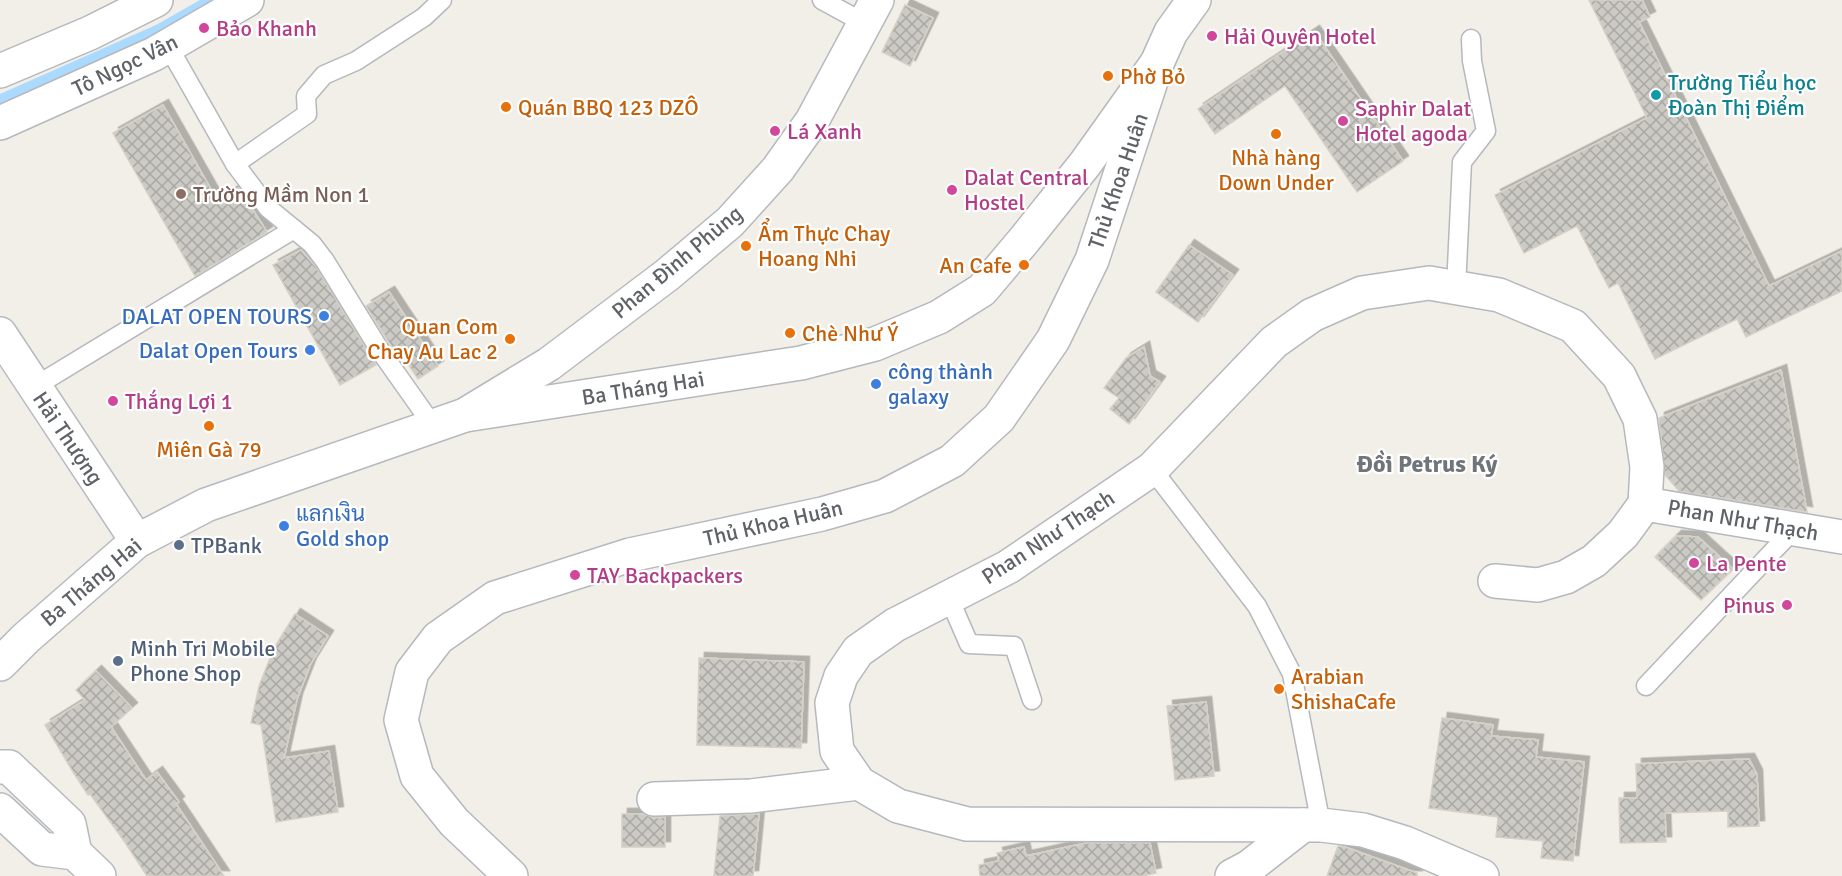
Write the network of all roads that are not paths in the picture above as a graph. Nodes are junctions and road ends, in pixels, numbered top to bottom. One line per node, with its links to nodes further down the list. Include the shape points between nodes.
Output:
1 (156, 0): 10 (street, Tô Ngọc Vân)
2 (247, 0): 8 (street, Tô Ngọc Vân)
3 (442, 0): 12 (lane, via 424,17 356,62 324,75 306,96 307,114)
4 (822, 0): 6 (lane)
5 (1194, 0): 9 (street, Ba Tháng Hai, via 1171,32)
6 (871, 12): 17 (street, Phan Đình Phùng, via 812,121 778,169 730,222 549,364)
7 (1471, 39): 14 (lane, via 1486,131 1462,162)
8 (168, 46): 11 (street, Tô Ngọc Vân); 12 (lane)
9 (1157, 63): 17 (street, Ba Tháng Hai, via 1085,164 982,290 939,317 875,344 801,363); 36 (street, Thủ Khoa Huân, via 1092,260 1053,340 999,418 952,461 885,496 822,514 630,555 495,598 438,638 412,672 401,720 417,776 454,822)
10 (0, 71)
11 (0, 123)
12 (235, 164): 13 (lane, via 268,208)
13 (294, 230): 16 (lane); 18 (lane, via 326,261 381,352)
14 (1456, 288): 19 (street, Phan Như Thạch, via 1429,284 1362,293 1312,315 1274,342); 20 (street, Phan Như Thạch, via 1499,295 1573,326 1620,376 1640,419 1647,467)
15 (0, 334): 16 (street, Hải Thượng)
16 (34, 387): 23 (street, Hải Thượng)
17 (465, 415): 18 (street, Ba Tháng Hai)
18 (434, 427): 23 (street, Ba Tháng Hai, via 206,505)
19 (1152, 469): 25 (street, Phan Như Thạch, via 1008,567); 33 (lane, via 1257,606 1292,674)
20 (1645, 504): 21 (street, Phan Như Thạch); 24 (street, Phan Như Thạch, via 1623,534 1594,561 1566,577 1538,585)
21 (1794, 529): 22 (street, Phan Như Thạch); 27 (lane)
22 (1842, 537)
23 (137, 541): 26 (street, Ba Tháng Hai)
24 (1496, 581)
25 (949, 598): 28 (lane, via 969,644 1014,646); 30 (street, Phan Như Thạch, via 895,625 858,651 841,676 832,703 833,729 837,751)
26 (0, 664)
27 (1646, 687)
28 (1032, 700)
29 (0, 767): 34 (street, via 9,767 69,824)
30 (859, 783): 31 (street, via 751,796); 33 (street, Phan Như Thạch, via 898,806 968,824)
31 (654, 799)
32 (0, 810): 34 (street, via 42,849)
33 (1312, 825): 37 (street); 38 (street, Phan Như Thạch, via 1363,830 1405,843)
34 (75, 853): 35 (street)
35 (99, 876)
36 (511, 876)
37 (1232, 876)
38 (1482, 876)

